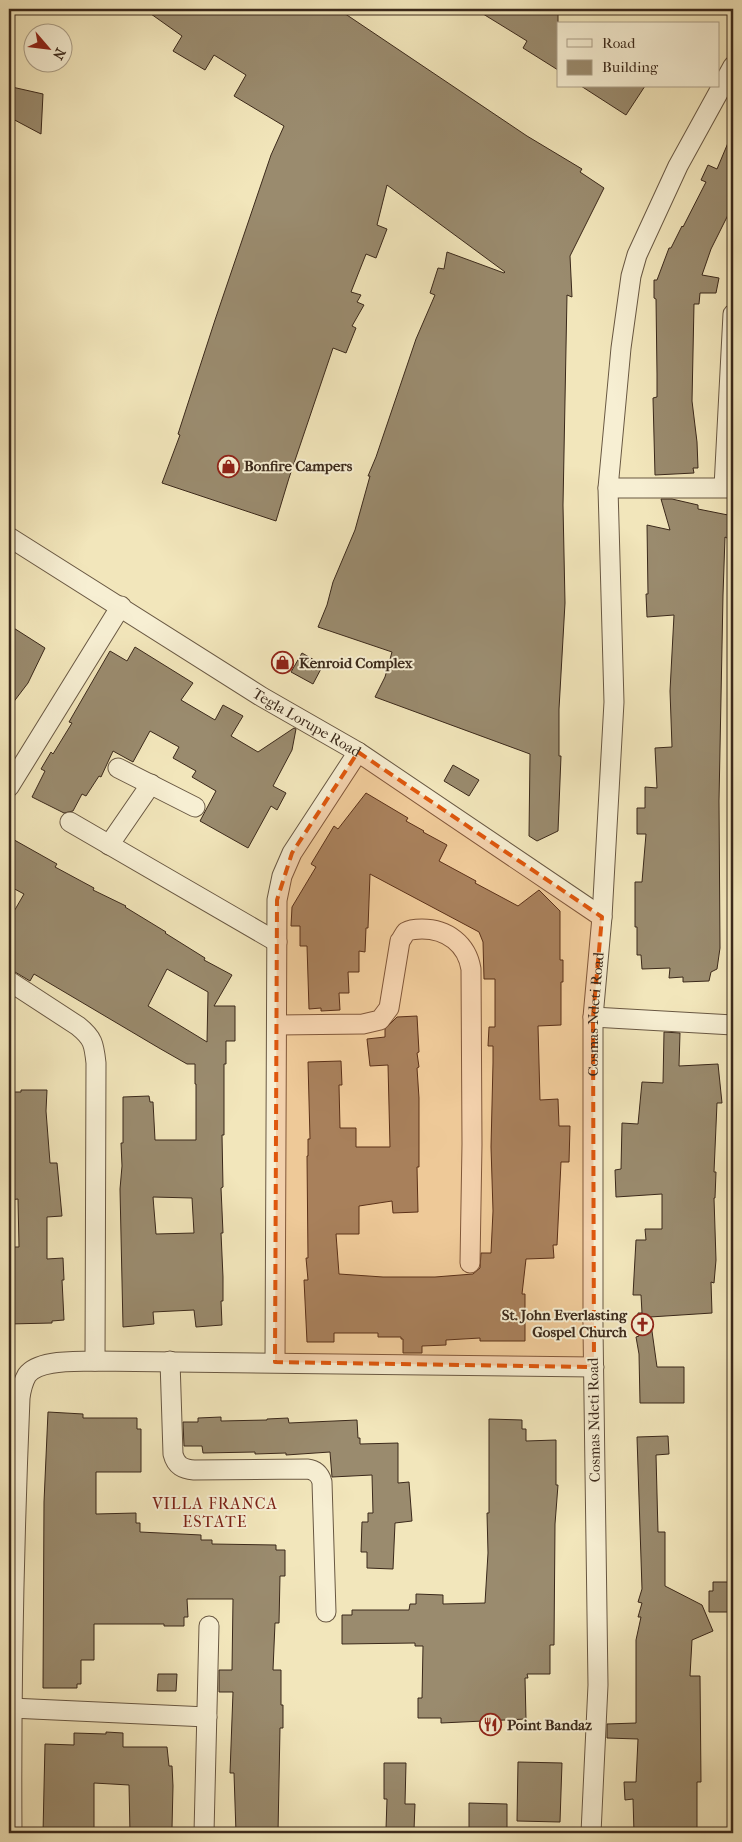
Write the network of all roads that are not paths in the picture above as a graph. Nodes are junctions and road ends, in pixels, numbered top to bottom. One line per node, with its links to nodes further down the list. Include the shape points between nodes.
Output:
1 (733, 66): 3 (street, Cosmas Ndeti Road, via 678,166 637,255 621,348)
2 (733, 314): 4 (street)
3 (608, 488): 4 (street); 14 (street, Cosmas Ndeti Road, via 614,702)
4 (729, 488)
5 (9, 536): 6 (street, Tegla Lorupe Road)
6 (121, 606): 7 (street, Tegla Lorupe Road, via 262,697); 10 (street)
7 (358, 752): 14 (street, Tegla Lorupe Road); 15 (street, via 292,853 282,876 277,900)
8 (118, 768): 9 (street)
9 (151, 784): 11 (street); 13 (street)
10 (9, 788)
11 (196, 806)
12 (70, 822): 13 (street)
13 (109, 845): 15 (street)
14 (602, 917): 17 (street, Cosmas Ndeti Road)
15 (277, 942): 18 (street)
16 (10, 986): 21 (street, via 78,1026 94,1045)
17 (593, 1017): 19 (street); 24 (street, Cosmas Ndeti Road)
18 (278, 1025): 20 (street, via 363,1024 380,1020 389,1008 400,941 406,932 414,929 438,931 460,944 471,969); 23 (street)
19 (733, 1025)
20 (470, 1264)
21 (95, 1361): 22 (street); 25 (street, via 51,1363 40,1366 27,1376 20,1398)
22 (170, 1361): 23 (street); 26 (street, via 173,1454 179,1466 194,1470 307,1469 320,1477)
23 (275, 1362): 24 (street)
24 (594, 1367): 32 (street, Cosmas Ndeti Road, via 598,1685)
25 (11, 1549): 28 (street)
26 (326, 1612)
27 (209, 1626): 29 (street)
28 (11, 1708): 29 (street); 30 (street)
29 (207, 1717): 31 (street)
30 (12, 1833)
31 (204, 1833)
32 (591, 1833)

